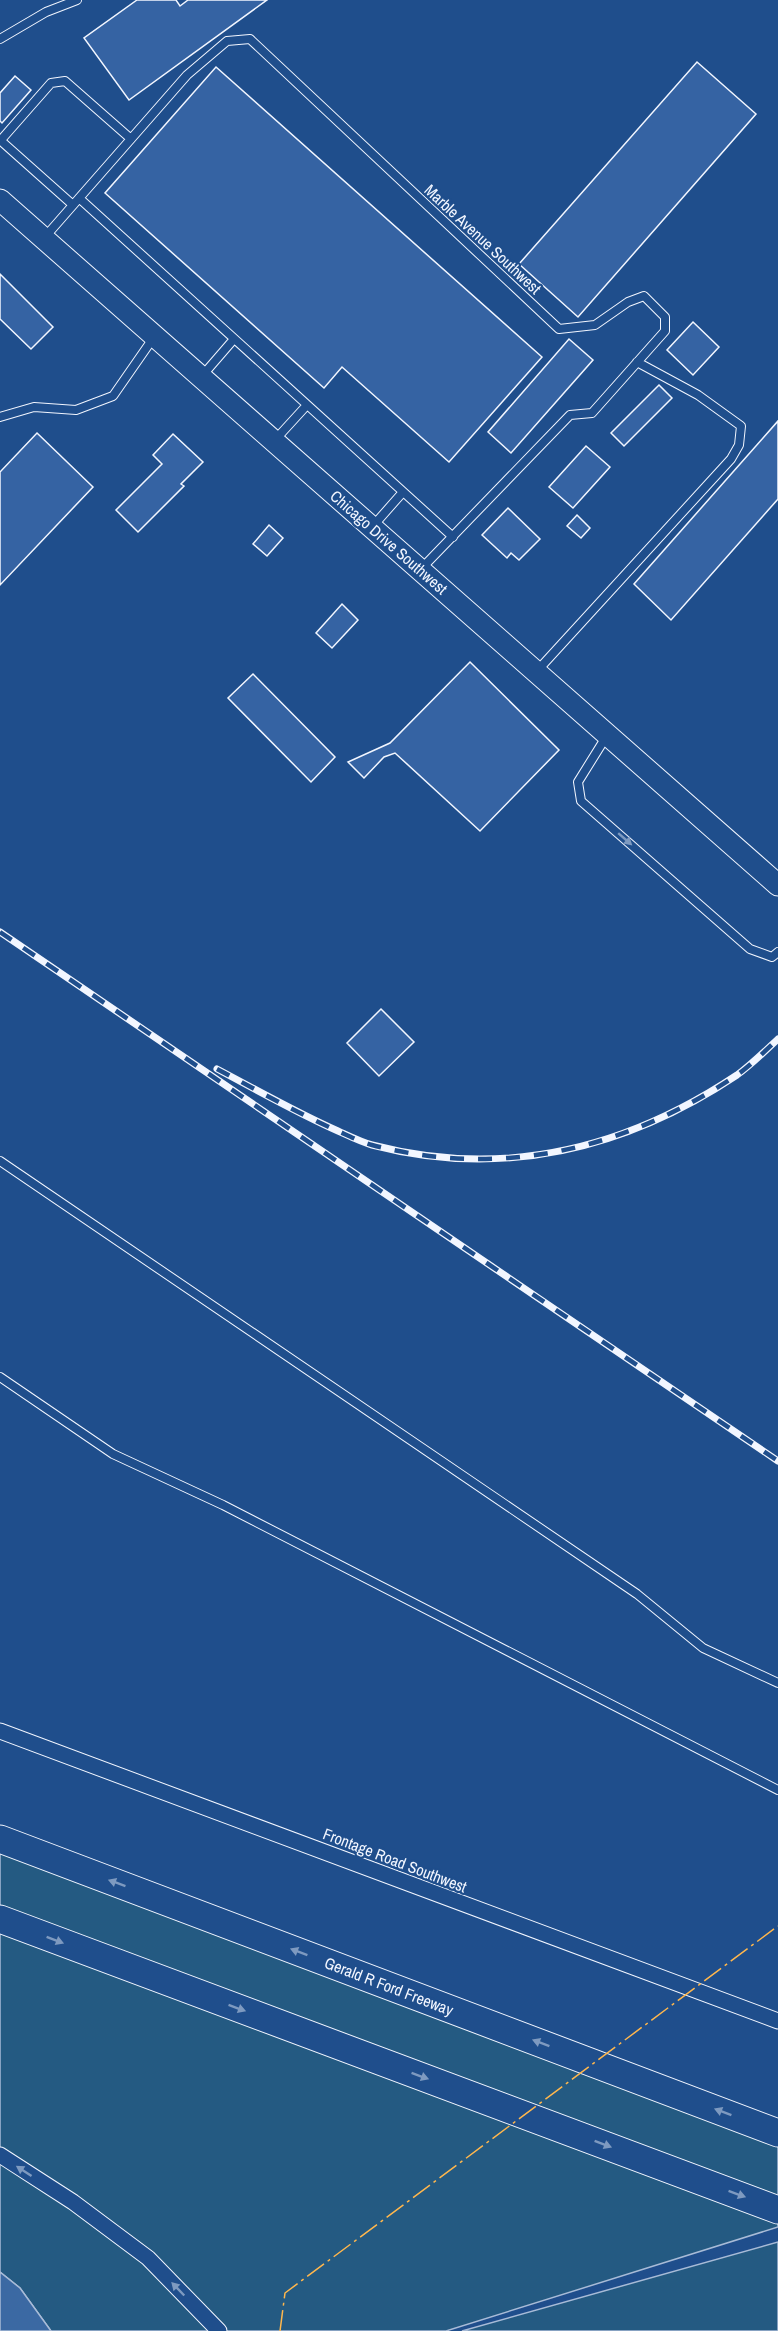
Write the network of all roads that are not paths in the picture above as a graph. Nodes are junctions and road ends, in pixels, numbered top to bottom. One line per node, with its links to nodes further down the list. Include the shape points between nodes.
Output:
1 (73, 1): 2 (lane)
2 (0, 39)
3 (131, 139): 4 (lane, via 65,81 51,83); 5 (lane, Marble Avenue Southwest); 11 (lane, Marble Avenue Southwest, via 187,75 226,41 249,39 559,329 595,325 644,296 665,317 664,331)
4 (0, 141): 7 (lane)
5 (79, 198): 7 (lane, Marble Avenue Southwest); 10 (lane)
6 (0, 200): 8 (main road, Chicago Drive Southwest)
7 (73, 205): 8 (lane, Marble Avenue Southwest)
8 (44, 238): 9 (main road, Chicago Drive Southwest)
9 (155, 336): 12 (main road, Chicago Drive Southwest); 14 (lane, via 113,396 76,410 34,407)
10 (234, 339): 12 (lane); 13 (lane)
11 (637, 362): 18 (lane, Marble Avenue Southwest, via 592,413 570,415); 20 (lane, via 698,395 741,426 739,446)
12 (201, 377): 15 (main road, Chicago Drive Southwest)
13 (307, 405): 15 (lane); 16 (lane)
14 (0, 417)
15 (274, 441): 17 (main road, Chicago Drive Southwest)
16 (403, 492): 17 (lane); 18 (lane)
17 (372, 528): 19 (main road, Chicago Drive Southwest)
18 (453, 537): 19 (lane, Marble Avenue Southwest)
19 (420, 570): 20 (main road, Chicago Drive Southwest)
20 (536, 672): 21 (main road, Chicago Drive Southwest)
21 (607, 734): 22 (main road, Chicago Drive Southwest); 23 (lane, one-way to 23, via 578,782 581,801 750,949)
22 (777, 882)
23 (775, 954)
24 (0, 1161): 26 (lane, via 637,1594 703,1648)
25 (0, 1377): 28 (lane, via 113,1454 223,1505)
26 (778, 1683)
27 (0, 1731): 31 (street, Frontage Road Southwest)
28 (778, 1790)
29 (0, 1839): 32 (highway, Gerald R Ford Freeway, one-way to 29)
30 (0, 1919): 34 (highway, one-way to 34)
31 (778, 2020)
32 (778, 2133)
33 (0, 2155): 35 (street, one-way to 33, via 148,2258 73,2202)
34 (778, 2210)
35 (219, 2331)

